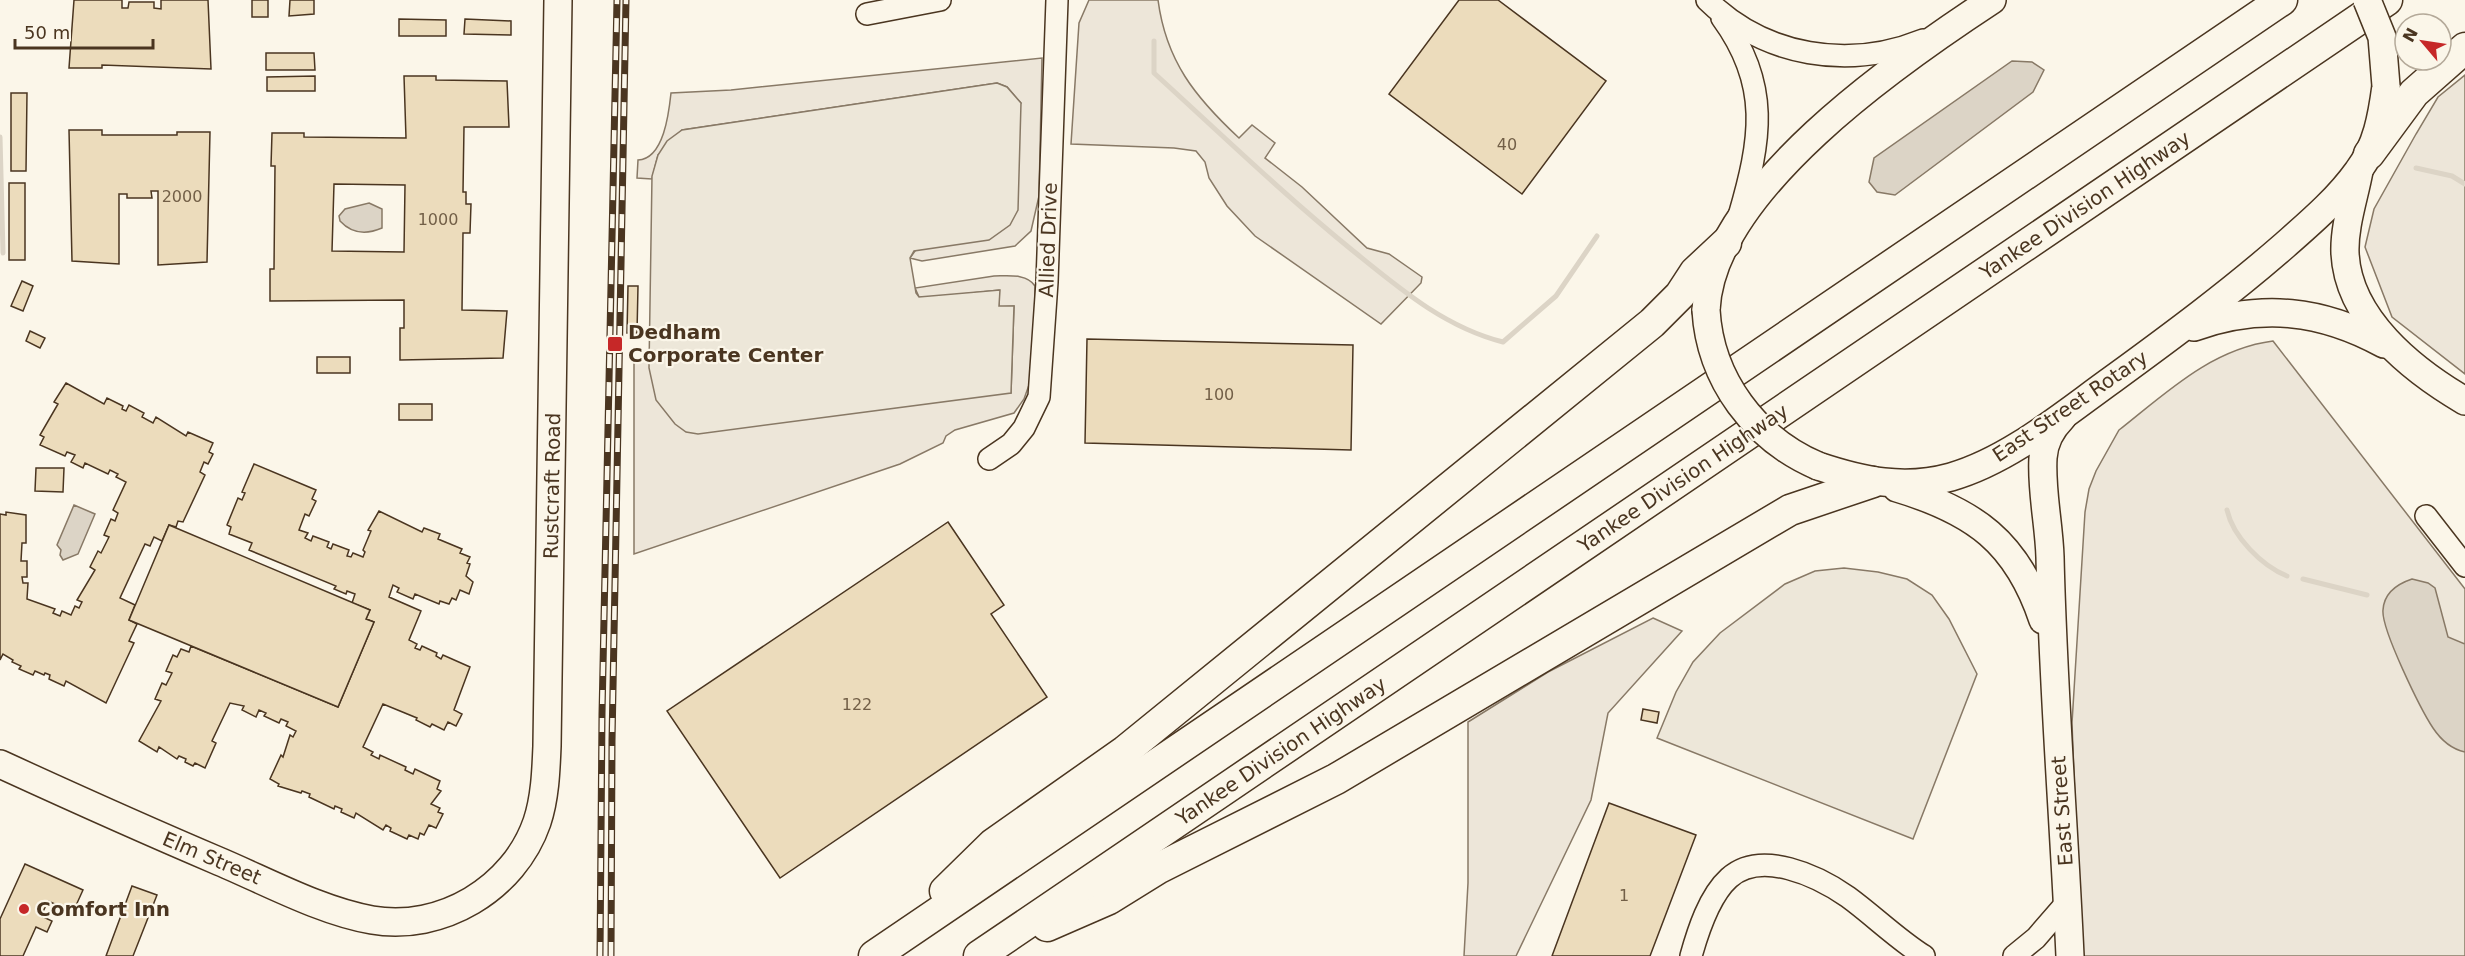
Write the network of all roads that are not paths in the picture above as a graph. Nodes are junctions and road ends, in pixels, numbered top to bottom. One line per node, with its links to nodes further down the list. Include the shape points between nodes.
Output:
1 (558, 0): 25 (main road, Rustcraft Road, via 545,776 537,822 515,863 471,902)
2 (940, 0): 9 (street)
3 (1057, 0): 18 (street, Allied Drive, via 1042,377 1039,397 1024,428 1011,444)
4 (1992, 0): 10 (main road, East Street Rotary)
5 (2282, 0): 26 (highway)
6 (2367, 0): 12 (main road, East Street Rotary, bridge, via 2382,37 2386,86 2377,136)
7 (2387, 0): 28 (highway, Yankee Division Highway)
8 (1711, 4): 10 (street, via 1779,45 1841,57 1901,49); 13 (street, via 1745,55 1757,98 1758,140)
9 (867, 14)
10 (1958, 23): 13 (main road, East Street Rotary, via 1882,77 1835,117 1775,176)
11 (2465, 48): 12 (highway, via 2414,93)
12 (2364, 162): 14 (main road, East Street Rotary, via 2311,222); 15 (main road, via 2346,234 2347,270 2367,315)
13 (1731, 234): 19 (main road, East Street Rotary, bridge, via 1713,273 1706,310 1717,360 1742,408 1771,440 1800,458); 26 (highway, via 1652,323 1125,751 993,844)
14 (2177, 333): 15 (main road, via 2238,315 2296,313 2334,320); 17 (main road, East Street Rotary)
15 (2401, 354): 16 (main road)
16 (2465, 401)
17 (2080, 402): 19 (main road, East Street Rotary, via 1971,470 1930,482); 22 (main road, East Street, via 2051,431 2043,456)
18 (989, 459)
19 (1878, 483): 22 (main road, East Street, via 1958,511 2001,544 2031,586 2043,619); 28 (highway, via 1790,510 1336,779 1159,868 1109,899)
20 (2426, 516): 21 (street)
21 (2465, 566)
22 (2052, 665): 24 (main road, East Street)
23 (0, 764): 25 (main road, Elm Street, via 346,914 396,923)
24 (2067, 901): 31 (street, via 2036,938); 32 (main road, East Street)
25 (431, 917)
26 (884, 949)
27 (1901, 950): 29 (street, via 1846,896 1772,865 1744,869 1730,876 1709,909); 30 (street)
28 (981, 954)
29 (1690, 956)
30 (1924, 956)
31 (2014, 956)
32 (2070, 956)

